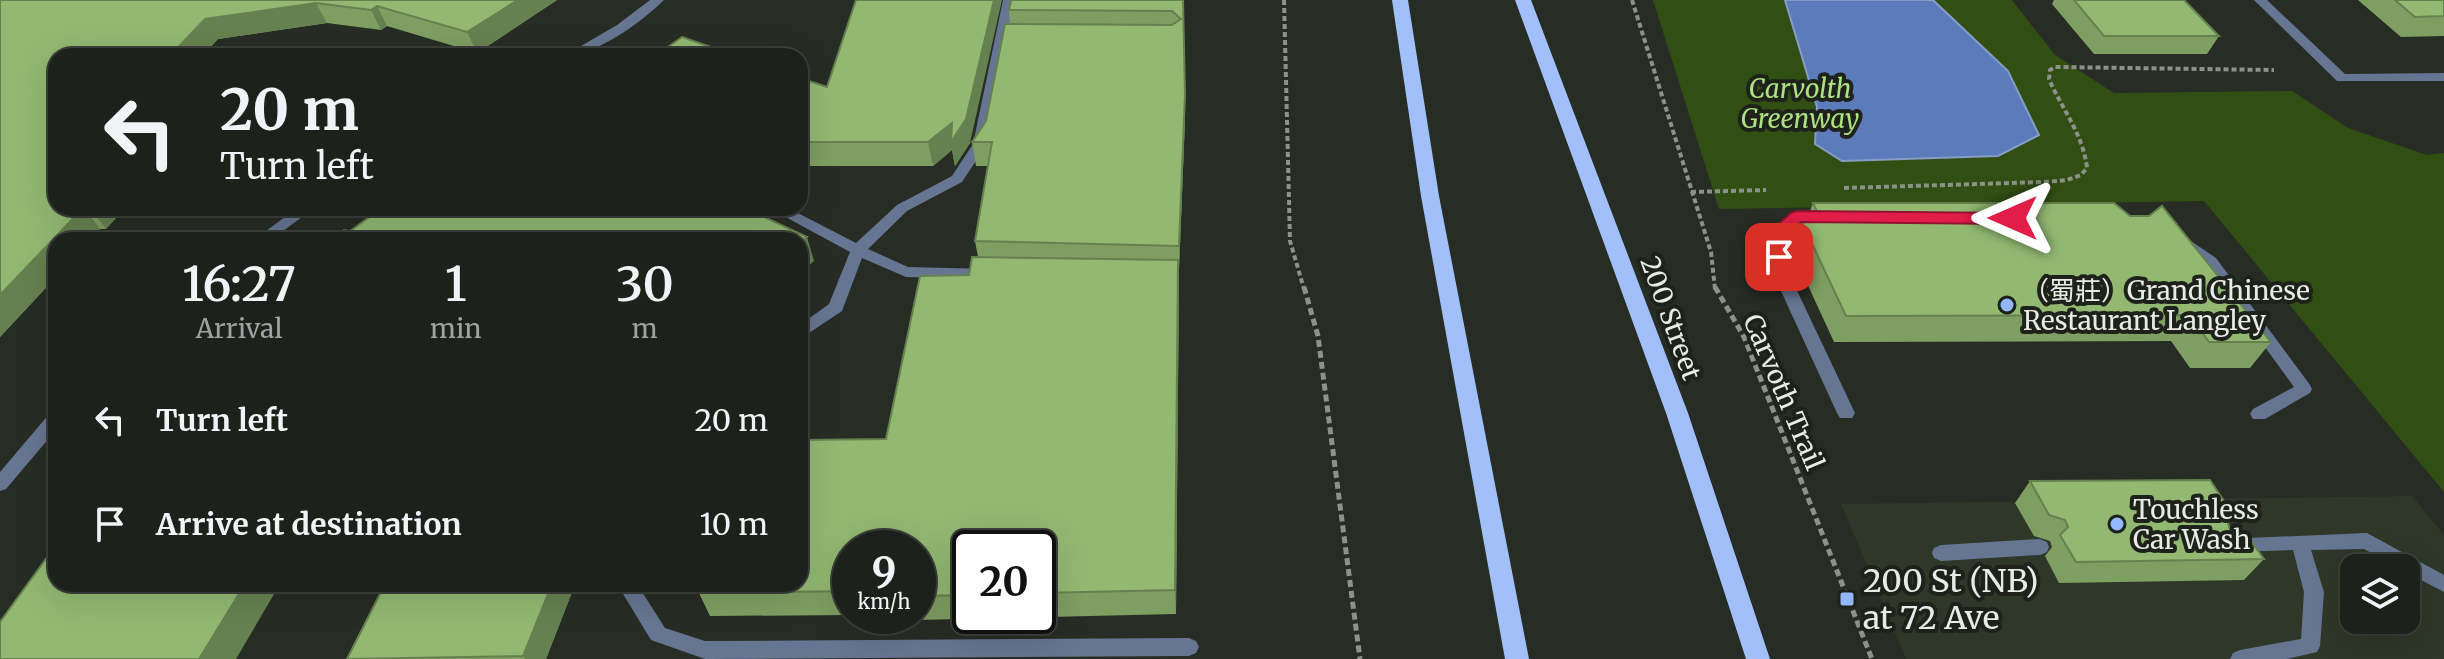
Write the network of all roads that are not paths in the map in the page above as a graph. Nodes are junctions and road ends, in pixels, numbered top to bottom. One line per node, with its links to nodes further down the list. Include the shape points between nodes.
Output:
1 (658, 0): 8 (street)
2 (1009, 0): 6 (street)
3 (1400, 0): 29 (main road, via 1430,196)
4 (1523, 0): 30 (main road, 200 Street, via 1677,413)
5 (2260, 0): 9 (street, via 2342,78)
6 (1001, 40): 7 (street); 15 (street, via 980,144 957,179 902,208)
7 (1016, 40)
8 (585, 48)
9 (2444, 77)
10 (296, 216): 14 (street)
11 (792, 216): 15 (street)
12 (1843, 217): 18 (street, via 1797,217 1774,236 1783,278)
13 (2164, 231): 19 (street, via 2211,262 2304,389)
14 (272, 232)
15 (858, 250): 16 (street, via 906,272); 17 (street, via 836,307)
16 (1002, 274)
17 (808, 327)
18 (1846, 413)
19 (2259, 414)
20 (48, 427): 21 (street)
21 (0, 484)
22 (2300, 543): 23 (street); 26 (street, via 2367,541); 31 (street, via 2314,592 2310,646)
23 (2221, 545)
24 (2040, 547): 25 (street)
25 (1941, 553)
26 (2444, 584)
27 (632, 592): 28 (street, via 658,634 705,650)
28 (1189, 647)
29 (1517, 659)
30 (1758, 659)
31 (2240, 659)

